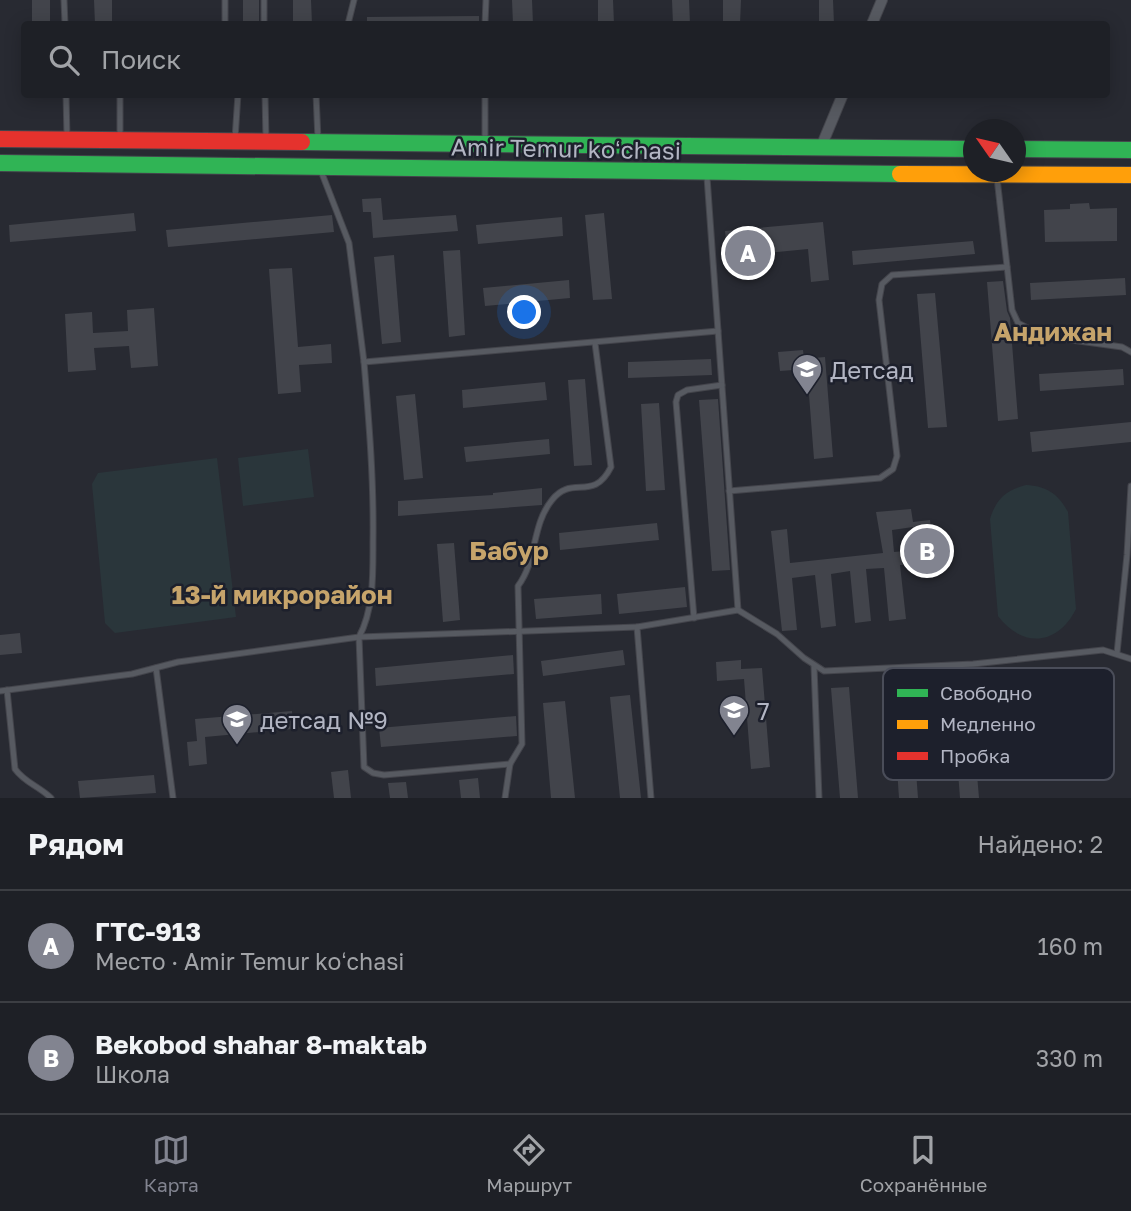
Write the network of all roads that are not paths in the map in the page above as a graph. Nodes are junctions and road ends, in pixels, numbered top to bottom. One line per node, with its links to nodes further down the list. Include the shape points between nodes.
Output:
1 (64, 0): 7 (lane)
2 (225, 0): 8 (lane)
3 (264, 0): 9 (lane)
4 (354, 0): 10 (lane)
5 (486, 0): 11 (lane)
6 (882, 0): 12 (street)
7 (65, 21)
8 (225, 21)
9 (264, 21)
10 (349, 21)
11 (485, 21)
12 (873, 21)
13 (66, 98): 21 (lane)
14 (120, 98): 22 (lane)
15 (238, 98): 23 (lane)
16 (265, 98): 24 (lane)
17 (316, 98): 25 (lane)
18 (485, 98): 26 (lane)
19 (841, 98): 28 (street)
20 (0, 139): 21 (street, Amir Temur koʻchasi)
21 (67, 140): 22 (street, Amir Temur koʻchasi)
22 (120, 140): 23 (street, Amir Temur koʻchasi)
23 (235, 142): 24 (street, Amir Temur koʻchasi)
24 (266, 142): 25 (street, Amir Temur koʻchasi)
25 (318, 143): 26 (street, Amir Temur koʻchasi); 33 (street)
26 (485, 144): 27 (street, Amir Temur koʻchasi)
27 (704, 146): 28 (street, Amir Temur koʻchasi); 34 (street)
28 (821, 147): 29 (street, Amir Temur koʻchasi); 35 (street)
29 (963, 149)
30 (1026, 149): 31 (street)
31 (1131, 150)
32 (0, 163): 33 (street, Amir Temur koʻchasi)
33 (320, 167): 34 (street, Amir Temur koʻchasi); 44 (lane, via 349,243)
34 (706, 173): 35 (street, Amir Temur koʻchasi); 41 (lane)
35 (818, 173): 36 (street, Amir Temur koʻchasi)
36 (963, 175)
37 (1026, 175): 38 (street, Amir Temur koʻchasi)
38 (1131, 176)
39 (998, 182): 40 (lane)
40 (1007, 267): 43 (lane, via 1018,323 1043,336); 47 (lane, via 892,275 882,284 879,300 897,456 893,469 880,478)
41 (718, 331): 42 (lane); 45 (lane)
42 (595, 342): 44 (lane); 52 (lane, via 611,467 604,481 563,489 551,500 538,524 533,556 518,586)
43 (1131, 352)
44 (364, 362): 53 (lane, via 374,481 373,580)
45 (722, 385): 47 (lane); 50 (lane, via 687,390 676,402)
46 (1131, 486): 48 (lane)
47 (729, 491): 49 (lane)
48 (1129, 555): 54 (lane)
49 (738, 610): 50 (lane); 56 (lane, via 777,634)
50 (694, 618): 51 (lane)
51 (638, 627): 52 (lane); 65 (lane)
52 (519, 632): 53 (lane); 61 (lane, via 523,744)
53 (359, 637): 57 (lane); 61 (lane, via 364,766 384,775)
54 (1117, 653): 55 (lane); 59 (lane, via 1103,650)
55 (1131, 659)
56 (814, 666): 58 (lane, via 824,671); 66 (lane)
57 (156, 667): 60 (lane); 63 (lane)
58 (883, 668)
59 (888, 668)
60 (4, 691): 62 (lane, via 15,769)
61 (510, 764): 64 (lane)
62 (51, 798)
63 (173, 798)
64 (505, 798)
65 (651, 798)
66 (819, 798)

